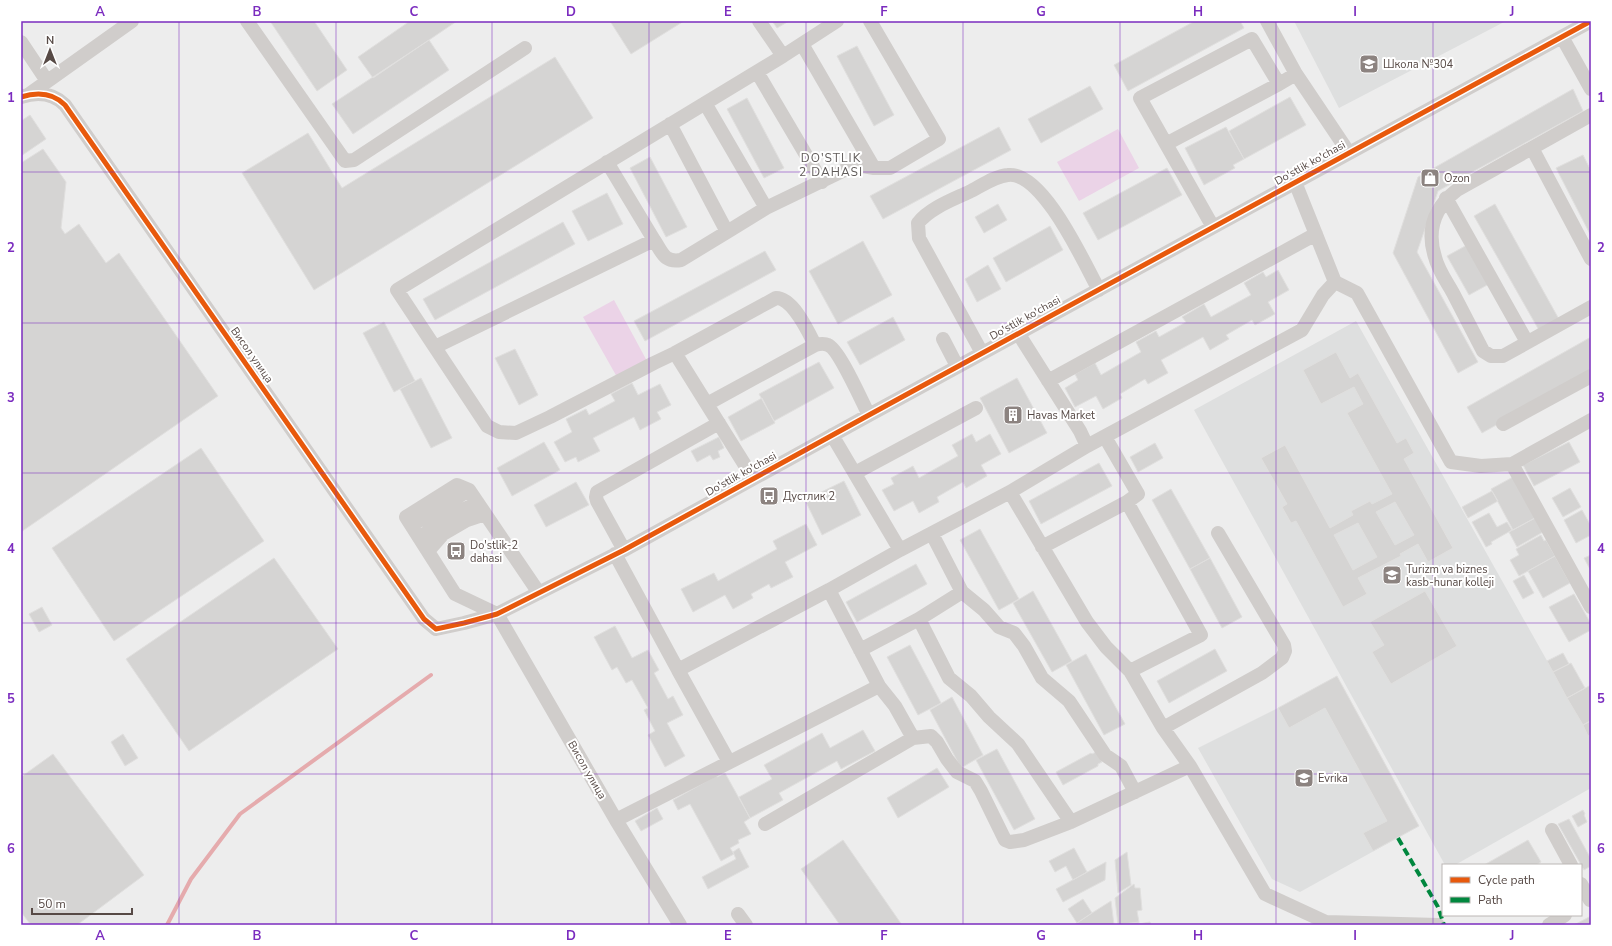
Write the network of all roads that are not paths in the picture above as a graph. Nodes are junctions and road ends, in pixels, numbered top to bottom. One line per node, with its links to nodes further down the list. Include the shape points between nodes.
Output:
1 (132, 21): 15 (street)
2 (247, 21): 11 (street, via 345,161 354,160)
3 (759, 21): 12 (street)
4 (837, 21): 10 (street)
5 (870, 21): 26 (street, via 939,139 890,168)
6 (1267, 21): 14 (street)
7 (1591, 21): 8 (street, Do'stlik ko'chasi)
8 (1562, 37): 17 (street); 24 (street, Do'stlik ko'chasi)
9 (21, 42): 15 (street)
10 (802, 44): 12 (street); 26 (street)
11 (525, 48)
12 (782, 56): 13 (street)
13 (757, 72): 19 (street); 27 (street)
14 (1296, 74): 16 (street); 24 (street)
15 (47, 81): 18 (street)
16 (1279, 84): 22 (street); 22 (street, via 1252,39 1140,98)
17 (1591, 89)
18 (25, 96): 79 (street, Висол улица, via 52,96 65,105 424,619 436,629)
19 (705, 103): 21 (street); 30 (street)
20 (1591, 115): 23 (street)
21 (670, 124): 25 (street); 32 (street)
22 (1166, 144): 31 (street)
23 (1532, 148): 29 (street); 35 (street)
24 (1350, 153): 28 (street, Do'stlik ko'chasi)
25 (607, 162): 34 (street); 43 (street, via 396,290)
26 (874, 168): 27 (street, via 858,165)
27 (822, 182): 30 (street)
28 (1295, 182): 31 (street, Do'stlik ko'chasi); 33 (street)
29 (1446, 198): 41 (street); 41 (street, via 1438,208 1434,222 1431,241 1435,258 1483,351 1490,356 1503,356)
30 (766, 208): 32 (street)
31 (1213, 227): 37 (street, Do'stlik ko'chasi)
32 (727, 232): 34 (street, via 681,260 672,262)
33 (1316, 234): 36 (street); 48 (street)
34 (654, 240): 43 (street)
35 (1591, 259)
36 (1335, 282): 56 (street, via 1323,295 1302,330); 58 (street, via 1357,294 1452,462 1481,466)
37 (1099, 290): 39 (street, Do'stlik ko'chasi); 45 (street, via 1055,209 1031,183 1019,176 996,178 937,208 918,223 919,238)
38 (1591, 307): 41 (street)
39 (1018, 334): 45 (street, Do'stlik ko'chasi); 48 (street)
40 (943, 339): 46 (street)
41 (1527, 342)
42 (815, 344): 44 (street, via 794,308 787,301 776,298); 49 (street); 51 (street, via 833,348)
43 (435, 347): 44 (street, via 487,426 499,432 516,432 550,418)
44 (675, 353): 49 (street)
45 (982, 353): 46 (street, Do'stlik ko'chasi)
46 (958, 366): 51 (street, Do'stlik ko'chasi)
47 (1591, 376): 54 (street)
48 (1048, 381): 57 (street)
49 (707, 404): 53 (street)
50 (976, 408): 59 (street)
51 (869, 415): 55 (street, Do'stlik ko'chasi)
52 (1591, 420): 58 (street)
53 (719, 423): 60 (street); 72 (street, via 597,492 597,501)
54 (1503, 424)
55 (832, 435): 59 (street); 60 (street, Do'stlik ko'chasi)
56 (1105, 437): 57 (street); 63 (street, via 1138,494)
57 (1087, 446): 62 (street)
58 (1512, 464): 76 (street)
59 (855, 473): 70 (street)
60 (753, 478): 72 (street, Do'stlik ko'chasi)
61 (469, 490): 64 (street); 65 (street); 65 (street, via 457,485 406,517)
62 (1010, 492): 67 (street); 69 (street)
63 (1127, 502): 69 (street); 82 (street, via 1200,634)
64 (481, 509): 68 (street, via 458,511); 71 (street, via 468,520 443,534); 74 (street)
65 (412, 525): 68 (street)
66 (1218, 533): 84 (street, via 1284,645 1285,651 1282,658 1262,673)
67 (932, 534): 70 (street); 75 (street)
68 (420, 538): 71 (street)
69 (1042, 547): 82 (street, via 1087,622 1106,647)
70 (900, 550): 73 (street)
71 (428, 551): 77 (street, via 455,594)
72 (619, 552): 74 (street, Do'stlik ko'chasi); 81 (street)
73 (829, 590): 80 (street); 81 (street)
74 (539, 592): 77 (street, Do'stlik ko'chasi)
75 (962, 592): 78 (street); 88 (street, via 984,610 998,627 1014,633 1042,678 1069,701 1105,755 1121,766)
76 (1591, 607)
77 (496, 614): 79 (street, Do'stlik ko'chasi); 89 (street, Висол улица)
78 (919, 619): 80 (street); 90 (street, via 949,678 971,696 1018,744)
79 (464, 624)
80 (860, 650): 83 (street)
81 (678, 670): 86 (street)
82 (1130, 671): 84 (street)
83 (879, 686): 85 (street, via 895,706); 86 (street)
84 (1163, 728): 87 (street)
85 (913, 738): 90 (street, via 931,736 958,772 975,782 1005,840 1024,840); 91 (street)
86 (729, 762): 89 (street)
87 (1190, 766): 88 (street); 98 (street, via 1265,894 1326,922)
88 (1135, 792): 90 (street)
89 (616, 820): 97 (street, Висол улица)
90 (1071, 822)
91 (765, 824)
92 (1552, 830): 93 (street)
93 (1569, 864)
94 (1582, 887): 95 (street)
95 (1587, 901)
96 (1563, 916): 99 (street)
97 (680, 925)
98 (1438, 925)
99 (1548, 925)

